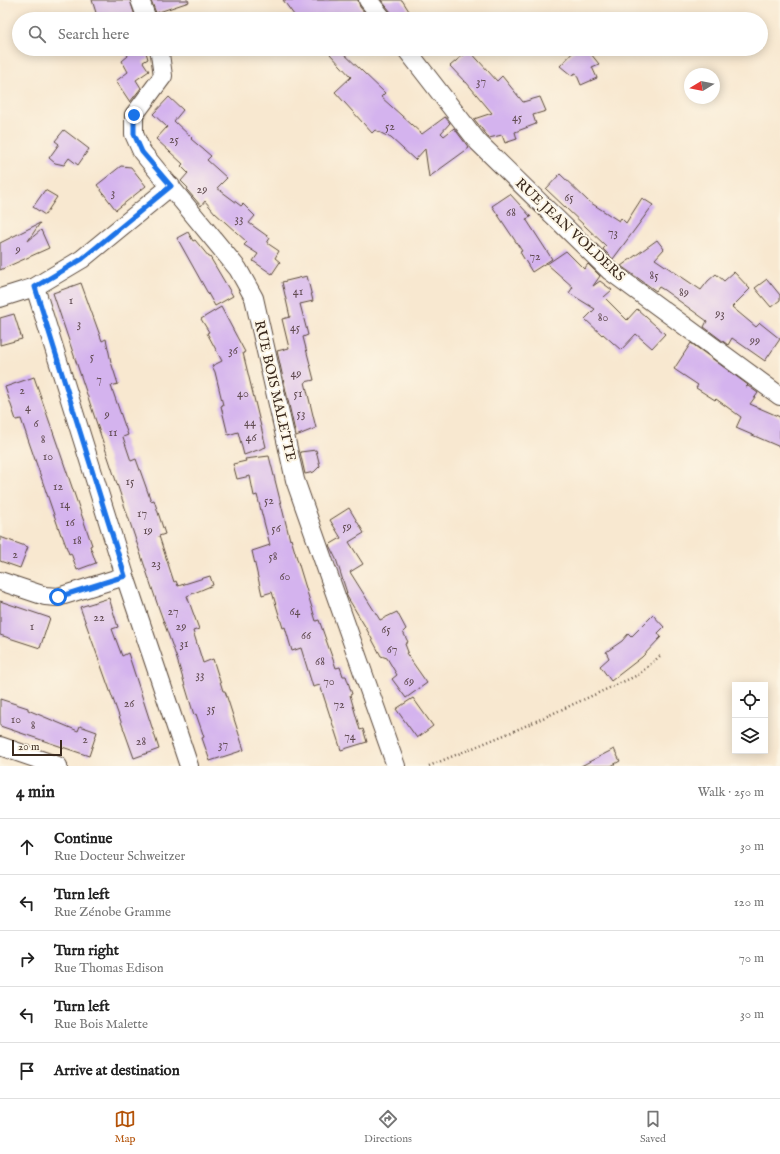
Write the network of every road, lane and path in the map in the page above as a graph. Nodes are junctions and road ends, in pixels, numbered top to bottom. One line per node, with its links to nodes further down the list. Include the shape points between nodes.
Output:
1 (140, 0): 3 (street)
2 (368, 0): 4 (street)
3 (144, 12)
4 (377, 12)
5 (159, 56): 7 (street, RUE BOIS MALETTE, via 163,76 134,115 134,134 142,152)
6 (411, 56): 10 (street, RUE JEAN VOLDERS, via 478,142 610,271)
7 (171, 186): 8 (street, via 82,259); 17 (street, RUE BOIS MALETTE, via 238,269 254,298 295,480)
8 (35, 287): 9 (street); 11 (street)
9 (0, 298)
10 (780, 396)
11 (125, 576): 12 (street, via 58,597 45,596); 16 (street)
12 (0, 581)
13 (661, 654): 18 (path, via 638,675)
14 (0, 746): 15 (street)
15 (58, 766)
16 (189, 766)
17 (396, 766)
18 (429, 766)

